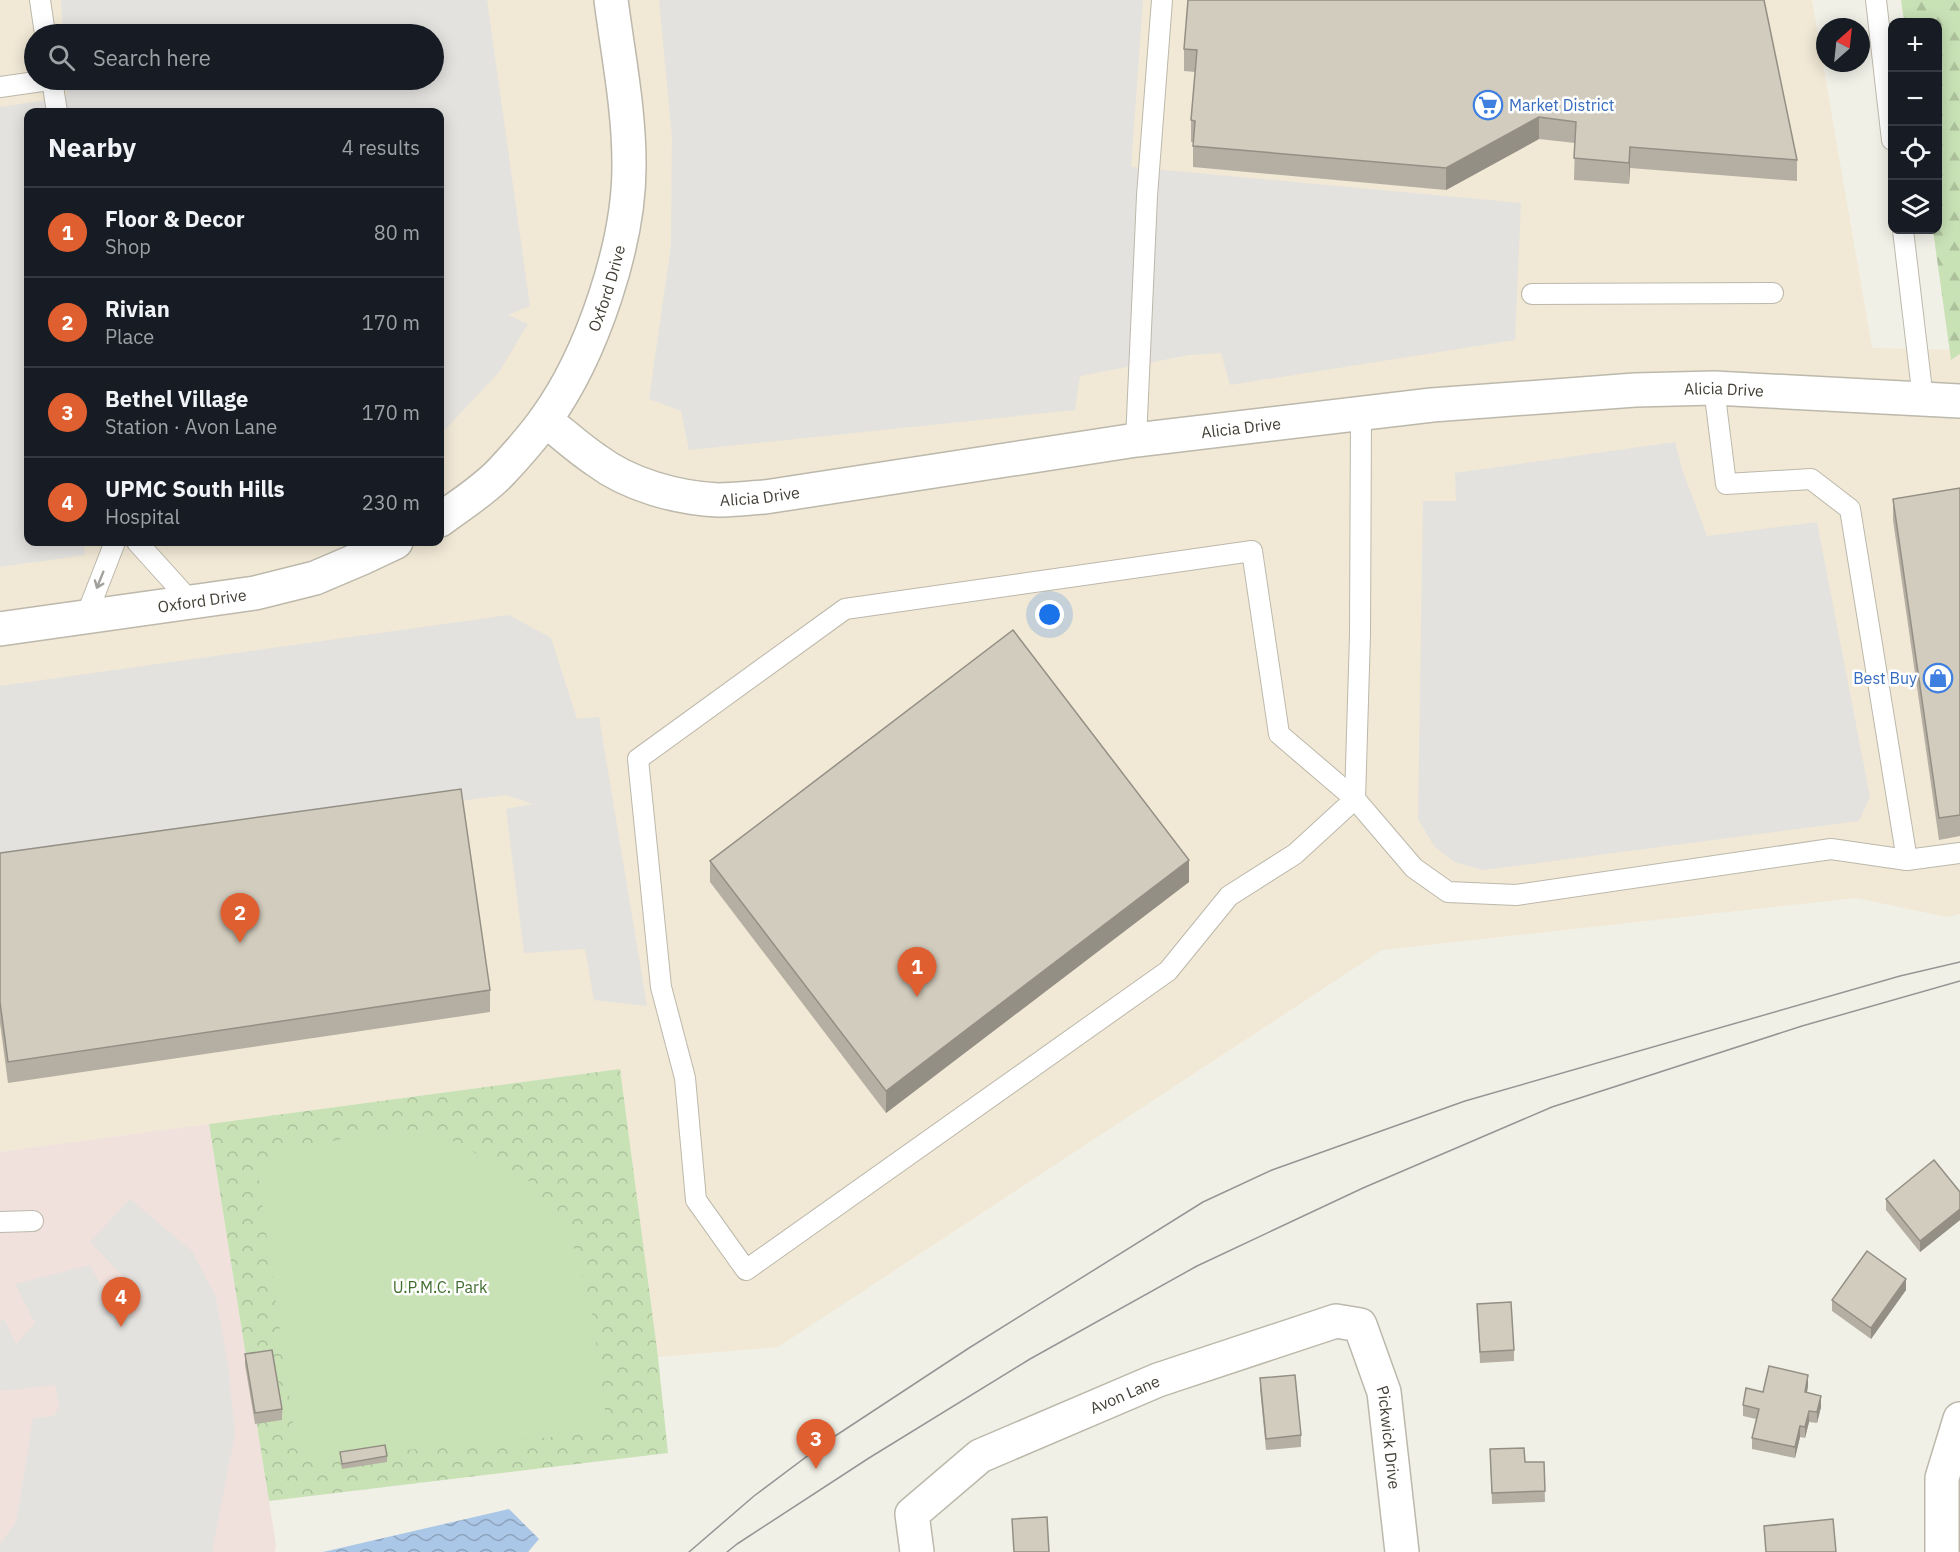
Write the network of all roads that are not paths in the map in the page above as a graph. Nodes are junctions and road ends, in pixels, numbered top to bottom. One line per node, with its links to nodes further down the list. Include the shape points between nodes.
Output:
1 (40, 0): 5 (lane)
2 (611, 0): 18 (street, Oxford Drive, via 627,132 626,207 609,284 574,370)
3 (1162, 0): 19 (lane)
4 (1876, 0): 10 (lane)
5 (44, 24)
6 (24, 84): 7 (lane)
7 (0, 87)
8 (52, 90): 9 (lane)
9 (56, 108)
10 (1891, 126)
11 (1903, 234): 15 (lane)
12 (1773, 293): 13 (lane)
13 (1532, 294)
14 (1714, 388): 15 (street, Alicia Drive); 17 (street, Alicia Drive, via 1518,398); 29 (lane, via 1726,484 1811,479 1850,509)
15 (1923, 399): 16 (street, Alicia Drive)
16 (1960, 401)
17 (1361, 414): 19 (street, Alicia Drive); 27 (lane)
18 (545, 420): 19 (street, Alicia Drive, via 619,474 681,495 719,500 765,497); 20 (street, Oxford Drive, via 488,484)
19 (1136, 440)
20 (444, 517)
21 (113, 546): 25 (lane, one-way to 25)
22 (141, 546): 24 (lane)
23 (387, 546): 24 (street, Oxford Drive, via 315,578)
24 (192, 603): 25 (street, Oxford Drive)
25 (85, 619): 26 (street, Oxford Drive)
26 (0, 629)
27 (1355, 799): 27 (lane, via 1295,854 1229,896 1168,971 746,1270 696,1200 685,1078 661,987 638,759 844,609 1252,551 1279,734); 29 (lane, via 1414,868 1448,892 1516,895 1831,849)
28 (1960, 853): 29 (lane)
29 (1907, 860)
30 (33, 1221): 31 (lane)
31 (0, 1222)
32 (1359, 1325): 34 (street, Avon Lane, via 1336,1321 1158,1380 980,1456 912,1514); 35 (street, Pickwick Drive, via 1384,1392)
33 (1960, 1419): 36 (street, via 1942,1478)
34 (917, 1552)
35 (1402, 1552)
36 (1942, 1552)

